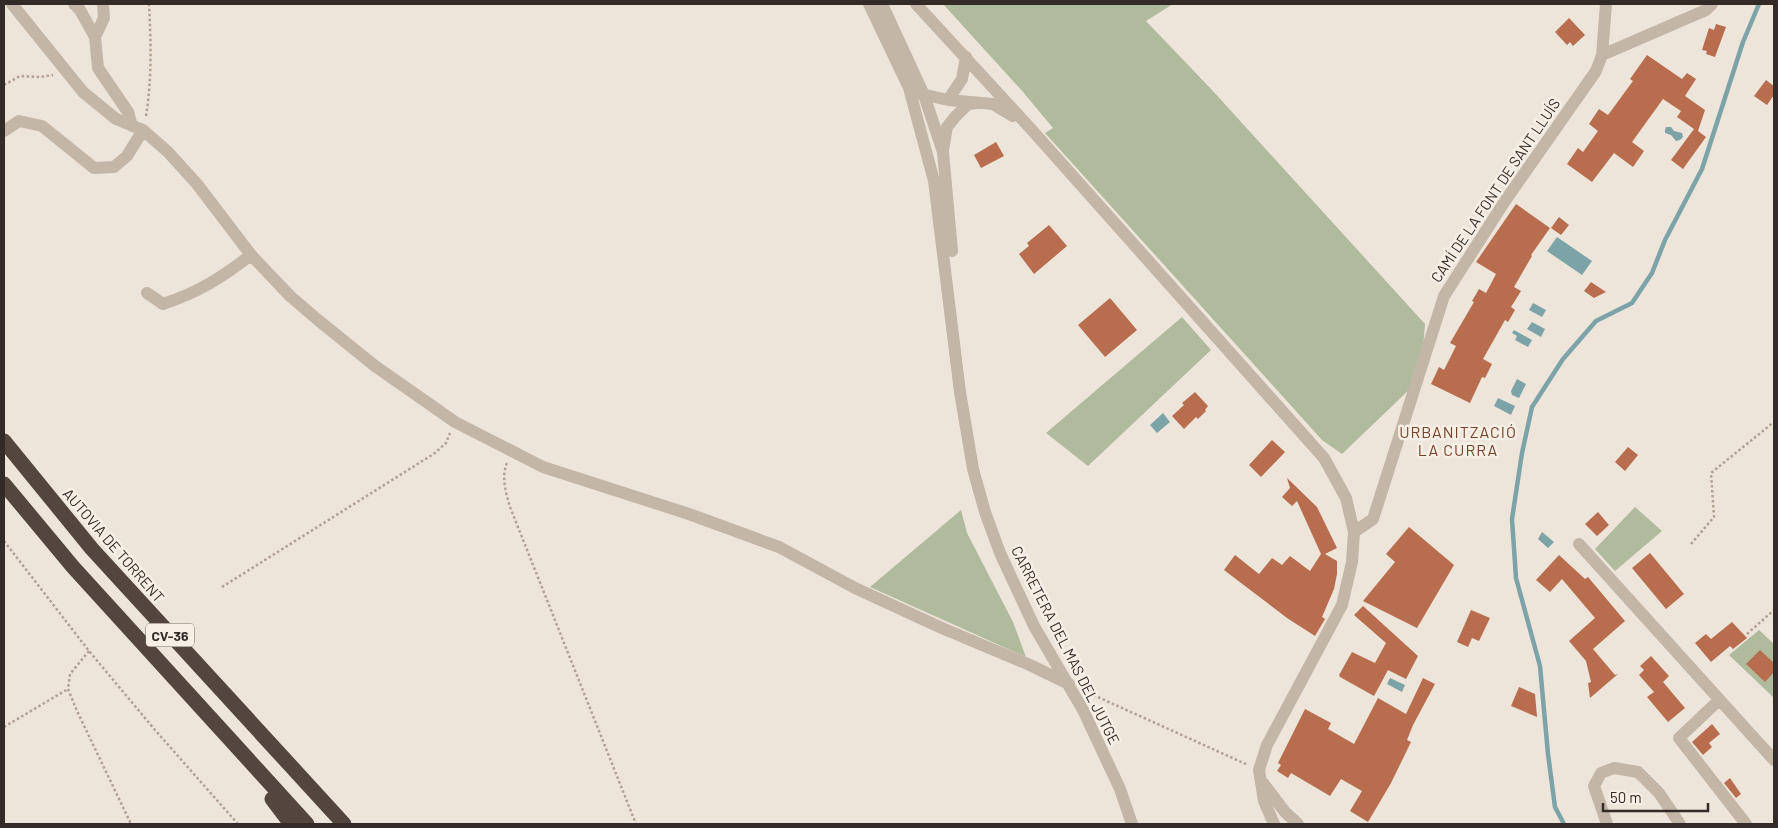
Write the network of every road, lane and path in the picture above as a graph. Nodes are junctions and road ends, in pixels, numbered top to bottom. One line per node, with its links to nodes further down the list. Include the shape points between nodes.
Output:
1 (12, 4): 13 (street)
2 (74, 4): 10 (street)
3 (103, 4): 10 (street, via 104,18)
4 (149, 4): 19 (path, via 150,92)
5 (869, 4): 15 (street)
6 (882, 4): 16 (street)
7 (916, 4): 12 (street)
8 (1606, 4): 11 (street, CAMÍ DE LA FONT DE SANT LLUÍS)
9 (1707, 6): 11 (street)
10 (96, 37): 19 (street, via 98,68)
11 (1602, 55): 31 (street, CAMÍ DE LA FONT DE SANT LLUÍS, via 1596,71 1505,201 1444,296 1373,519)
12 (966, 57): 17 (street, via 962,79); 20 (street)
13 (67, 72): 14 (path, via 40,77 20,76); 19 (street, via 83,92 116,120)
14 (4, 85)
15 (909, 88): 16 (street); 25 (street, via 934,181)
16 (924, 94): 17 (street); 22 (street)
17 (948, 100): 18 (street)
18 (979, 103): 20 (street, via 1002,108); 22 (street, via 968,104 947,127)
19 (138, 128): 21 (street, via 127,156 114,166 94,168 42,126 19,121); 23 (street, via 168,152)
20 (1031, 129): 31 (street, via 1324,458 1346,498)
21 (4, 132)
22 (943, 152): 25 (street)
23 (252, 255): 24 (street, via 221,278 187,296 163,304); 26 (street, via 290,296 318,320)
24 (147, 293)
25 (957, 361): 39 (street, CARRETERA DEL MAS DEL JUTGE, via 973,469 985,512 1034,626)
26 (455, 422): 29 (street); 35 (path, via 446,442 435,453)
27 (1774, 422): 34 (path, via 1711,474 1714,517)
28 (4, 441): 42 (highway, AUTOVIA DE TORRENT / CV-36, via 92,549)
29 (511, 452): 39 (street, via 543,468 689,514 779,547 855,588); 53 (path, via 504,470 510,507)
30 (4, 484): 44 (highway, CV-36, via 73,567)
31 (1354, 532): 46 (street, via 1352,562 1342,604 1267,745)
32 (4, 541): 38 (path)
33 (1579, 544): 41 (street)
34 (1691, 544)
35 (222, 587)
36 (1774, 610): 37 (path)
37 (1747, 634)
38 (89, 651): 40 (path, via 70,674); 48 (path)
39 (1069, 684): 46 (path); 54 (street, CARRETERA DEL MAS DEL JUTGE, via 1120,789)
40 (68, 689): 43 (path); 47 (path)
41 (1720, 700): 45 (street); 59 (street, via 1679,738)
42 (244, 717): 51 (highway, AUTOVIA DE TORRENT / CV-36); 52 (highway)
43 (4, 727)
44 (225, 735): 49 (highway); 50 (highway, CV-36)
45 (1774, 760)
46 (1260, 775): 55 (street, via 1264,802); 56 (street)
47 (131, 824)
48 (238, 824)
49 (291, 824)
50 (307, 824)
51 (344, 824)
52 (356, 824)
53 (636, 824)
54 (1132, 824)
55 (1274, 824)
56 (1298, 824)
57 (1607, 824): 58 (street, via 1594,786 1601,773 1614,768 1638,772 1659,793)
58 (1680, 824)
59 (1746, 824)

